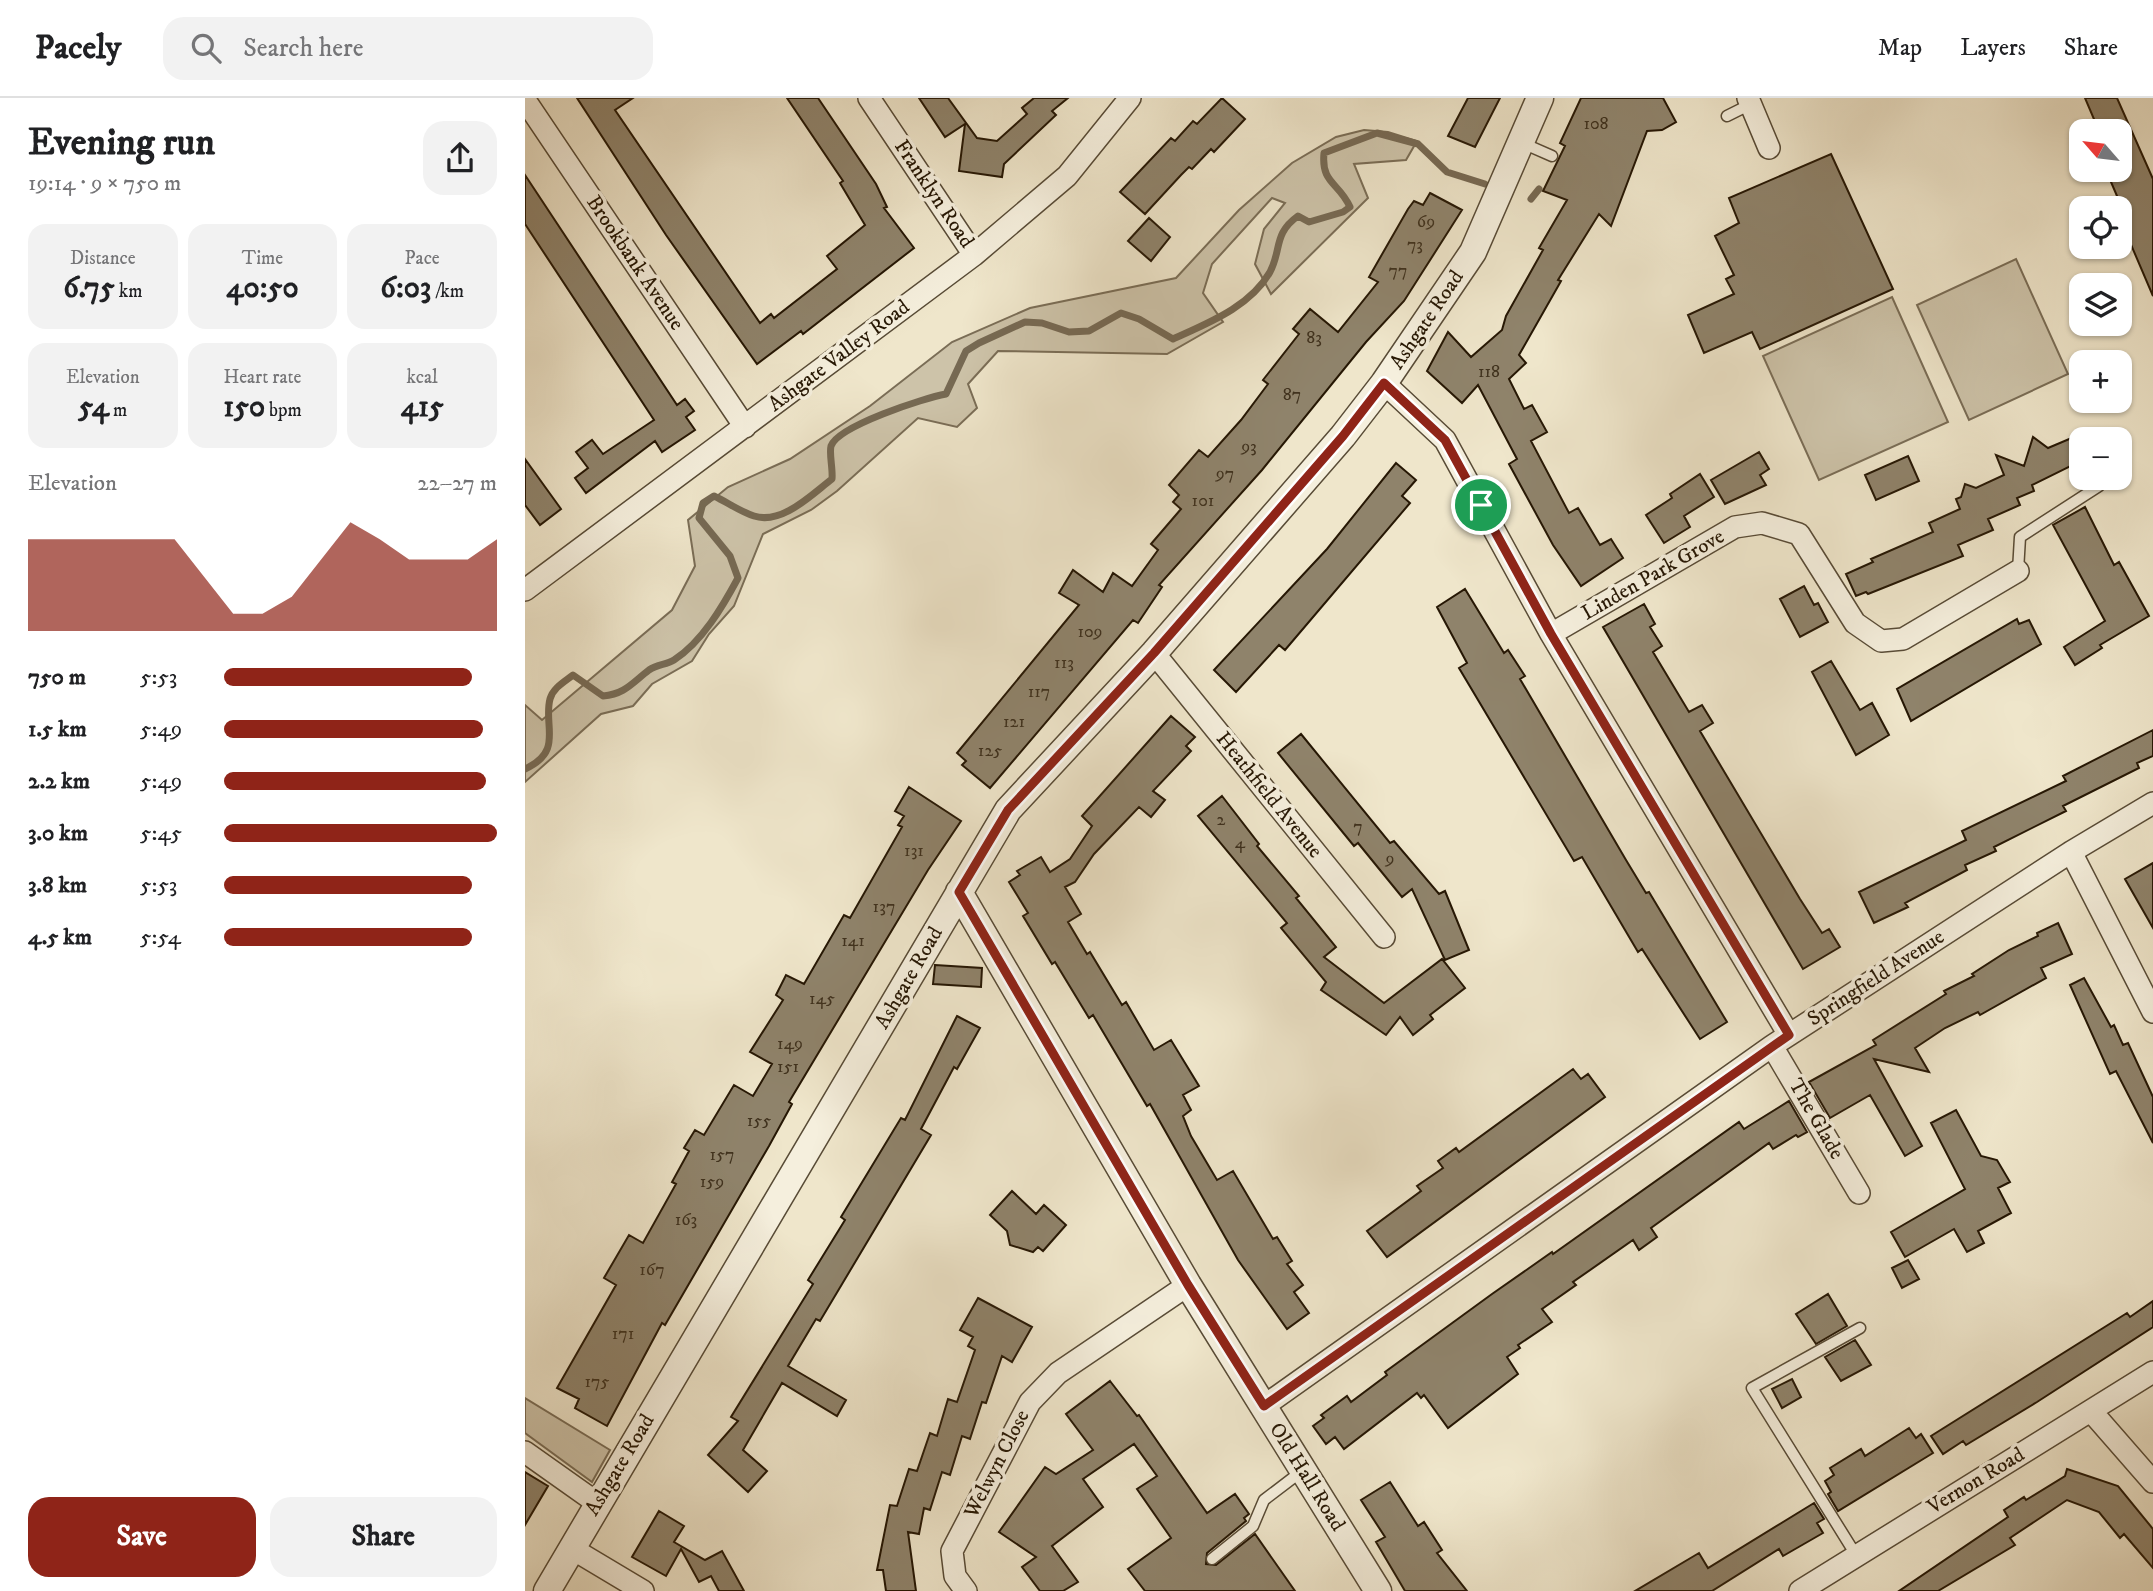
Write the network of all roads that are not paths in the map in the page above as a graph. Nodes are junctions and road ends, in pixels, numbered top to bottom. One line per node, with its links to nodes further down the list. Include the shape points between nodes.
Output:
1 (869, 98): 10 (street, Franklyn Road)
2 (1130, 98): 10 (street, Ashgate Valley Road, via 1067,176)
3 (1540, 98): 7 (street, Ashgate Road)
4 (525, 100): 12 (street, Brookbank Avenue)
5 (1750, 101): 6 (lane); 8 (street)
6 (1727, 116)
7 (1520, 142): 9 (lane); 11 (street, Ashgate Road, via 1473,252)
8 (1769, 148)
9 (1552, 156)
10 (974, 255): 12 (street, Ashgate Valley Road)
11 (1384, 383): 16 (street, The Glade, via 1445,440); 17 (street, Ashgate Road)
12 (745, 426): 15 (street, Ashgate Valley Road)
13 (2091, 490): 14 (lane, via 2020,537)
14 (2018, 571): 16 (street, Linden Park Grove, via 1903,639 1881,640 1855,624 1799,534 1762,523 1735,527)
15 (527, 585)
16 (1551, 634): 23 (street, The Glade)
17 (1154, 653): 20 (street, Ashgate Road, via 1008,810); 21 (street, Heathfield Avenue)
18 (2153, 803): 19 (street, Springfield Avenue)
19 (2071, 852): 22 (street); 23 (street, Springfield Avenue)
20 (959, 892): 25 (street, Old Hall Road); 33 (street, Ashgate Road)
21 (1384, 937)
22 (2153, 1012)
23 (1780, 1040): 24 (street, The Glade); 28 (street, Springfield Avenue)
24 (1859, 1193)
25 (1188, 1285): 28 (street, Old Hall Road); 39 (street, Welwyn Close, via 1058,1373 1030,1402 952,1552 955,1576)
26 (1860, 1328): 35 (lane, via 1752,1388)
27 (2153, 1372): 29 (street, Vernon Road)
28 (1264, 1406): 31 (street, Old Hall Road)
29 (2091, 1411): 32 (street); 35 (street, Vernon Road)
30 (525, 1452): 33 (street)
31 (1302, 1471): 36 (lane, via 1263,1500 1253,1526); 40 (street, Old Hall Road)
32 (2153, 1482)
33 (597, 1503): 34 (street, Ashgate Road)
34 (571, 1548): 37 (street, Ashgate Road); 38 (street)
35 (1856, 1555): 41 (street, Vernon Road)
36 (1212, 1559)
37 (547, 1591)
38 (643, 1591)
39 (966, 1591)
40 (1378, 1591)
41 (1800, 1591)

